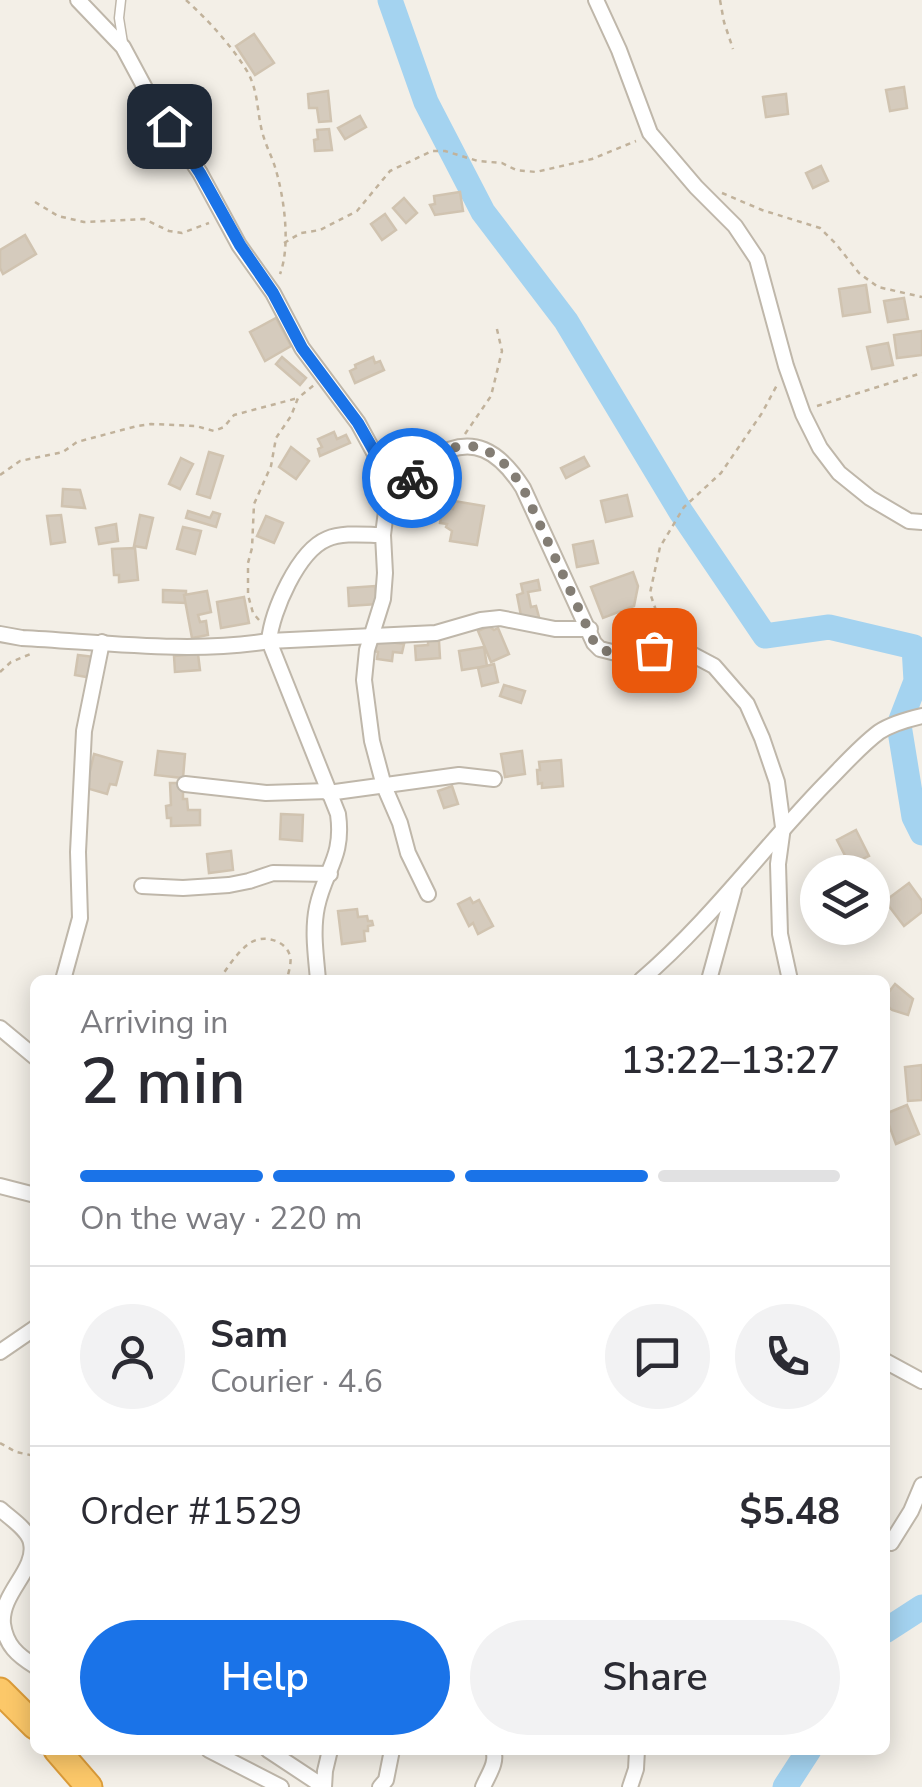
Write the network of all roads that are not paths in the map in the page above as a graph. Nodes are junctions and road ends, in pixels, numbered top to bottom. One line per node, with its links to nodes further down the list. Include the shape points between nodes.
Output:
1 (78, 0): 4 (street)
2 (121, 0): 4 (lane)
3 (596, 0): 6 (street, via 650,133 757,259 786,366 820,448 888,510)
4 (124, 47): 5 (street, via 302,348 378,458)
5 (388, 495): 7 (street); 8 (street, via 454,448 496,455 523,488)
6 (922, 522)
7 (383, 535): 10 (street, via 383,600); 11 (street, via 321,542 284,592)
8 (590, 629): 10 (street, via 500,618 436,633); 18 (street, via 608,652 680,648 714,666 747,704 762,738)
9 (0, 634): 12 (street)
10 (372, 634): 11 (street); 16 (street, via 364,680)
11 (269, 637): 12 (street, via 245,645); 17 (street)
12 (102, 642): 23 (street, via 84,731 80,918)
13 (922, 716): 18 (street, via 882,730)
14 (494, 778): 16 (street, via 459,775)
15 (185, 784): 17 (street)
16 (384, 786): 17 (street); 22 (street)
17 (328, 792): 19 (street, via 339,824)
18 (783, 827): 20 (street); 27 (street, via 780,934)
19 (330, 874): 21 (street); 24 (street, via 316,911)
20 (736, 883): 25 (street); 26 (street)
21 (142, 886)
22 (428, 894)
23 (64, 975)
24 (318, 975)
25 (647, 975)
26 (710, 975)
27 (789, 975)
28 (0, 1028): 29 (street)
29 (30, 1052)
30 (0, 1186): 31 (street)
31 (30, 1195)
32 (30, 1331): 33 (street)
33 (0, 1352)
34 (890, 1364): 35 (street)
35 (922, 1381)
36 (922, 1485): 39 (street)
37 (0, 1508): 38 (street)
38 (30, 1541)
39 (891, 1543)
40 (30, 1556): 41 (street, via 2,1612 9,1646)
41 (30, 1662)
42 (0, 1691): 43 (highway)
43 (30, 1721)
44 (61, 1755): 51 (highway)
45 (219, 1755): 52 (street)
46 (276, 1755): 47 (street, via 324,1787)
47 (329, 1755)
48 (391, 1755): 53 (street)
49 (495, 1755): 54 (street)
50 (637, 1755): 55 (street)
51 (89, 1787)
52 (282, 1787)
53 (380, 1787)
54 (483, 1787)
55 (630, 1787)

